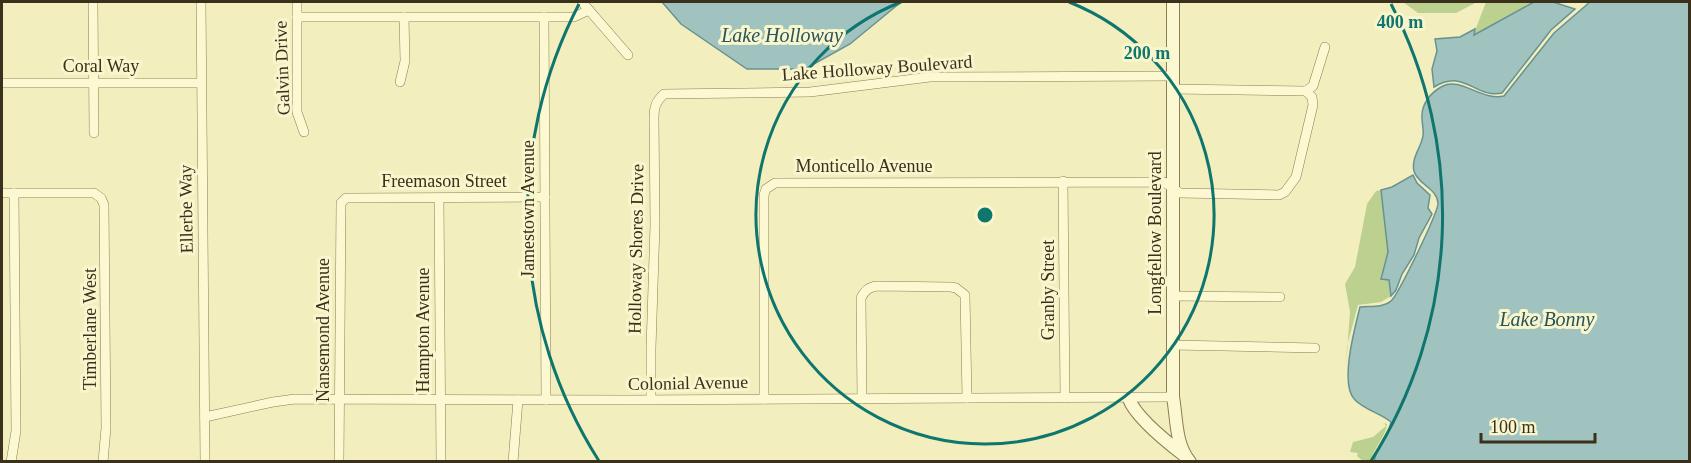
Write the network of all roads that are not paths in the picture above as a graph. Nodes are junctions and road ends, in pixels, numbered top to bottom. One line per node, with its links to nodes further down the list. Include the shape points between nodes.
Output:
1 (93, 2): 15 (street)
2 (201, 2): 16 (street, Ellerbe Way)
3 (297, 2): 7 (street, Galvin Drive)
4 (582, 2): 6 (street)
5 (1173, 2): 12 (street, Longfellow Boulevard)
6 (589, 10): 9 (street, via 574,17); 11 (street)
7 (297, 17): 8 (street); 20 (street, Galvin Drive, via 297,112)
8 (404, 17): 9 (street); 13 (street, via 405,62)
9 (544, 17): 26 (street, Jamestown Avenue)
10 (1325, 47): 18 (street, via 1313,86)
11 (628, 55)
12 (1173, 76): 17 (street, Longfellow Boulevard); 19 (street, Lake Holloway Boulevard, via 928,77 810,92 673,92)
13 (400, 82)
14 (2, 83): 15 (street, Coral Way)
15 (94, 83): 16 (street, Coral Way); 21 (street)
16 (201, 83): 44 (street, Ellerbe Way)
17 (1173, 89): 18 (street); 23 (street, Longfellow Boulevard)
18 (1306, 91): 23 (street, Monticello Avenue, via 1313,105 1296,177 1285,192 1180,193)
19 (657, 100): 37 (street, Holloway Shores Drive)
20 (304, 132)
21 (94, 133)
22 (1063, 182): 23 (street, Monticello Avenue, via 1164,182); 35 (street, Granby Street); 38 (street, Monticello Avenue, via 770,185 764,195)
23 (1173, 188): 29 (street, Longfellow Boulevard)
24 (2, 193): 25 (street)
25 (14, 193): 46 (street, via 16,430); 47 (street, Timberlane West, via 94,193 101,198 106,213)
26 (545, 197): 27 (street, Freemason Street); 43 (street, Jamestown Avenue)
27 (439, 198): 28 (street, Freemason Street); 36 (street, Hampton Avenue)
28 (344, 200): 41 (street, Nansemond Avenue, via 340,207)
29 (1173, 296): 30 (street); 31 (street, Longfellow Boulevard)
30 (1280, 297)
31 (1173, 345): 32 (street); 33 (street, Longfellow Boulevard)
32 (1315, 348)
33 (1173, 397): 40 (street, Colonial Avenue); 45 (street, Longfellow Boulevard, via 1176,428)
34 (967, 398): 35 (street, Colonial Avenue); 39 (street, Colonial Avenue); 39 (street, via 965,295 951,287 877,286 864,291 861,298)
35 (1065, 398): 40 (street, Colonial Avenue)
36 (440, 399): 41 (street, Colonial Avenue); 42 (street, Colonial Avenue); 50 (street, Hampton Avenue)
37 (651, 399): 38 (street, Colonial Avenue); 43 (street, Colonial Avenue)
38 (764, 399): 39 (street, Colonial Avenue)
39 (862, 399)
40 (1129, 399): 45 (street, via 1148,423)
41 (339, 400): 44 (street, Colonial Avenue, via 285,400); 49 (street, Nansemond Avenue)
42 (518, 400): 43 (street, Colonial Avenue); 51 (street)
43 (546, 400)
44 (205, 417): 48 (street, Ellerbe Way)
45 (1188, 459)
46 (10, 462)
47 (103, 462)
48 (205, 462)
49 (339, 462)
50 (441, 462)
51 (513, 462)

